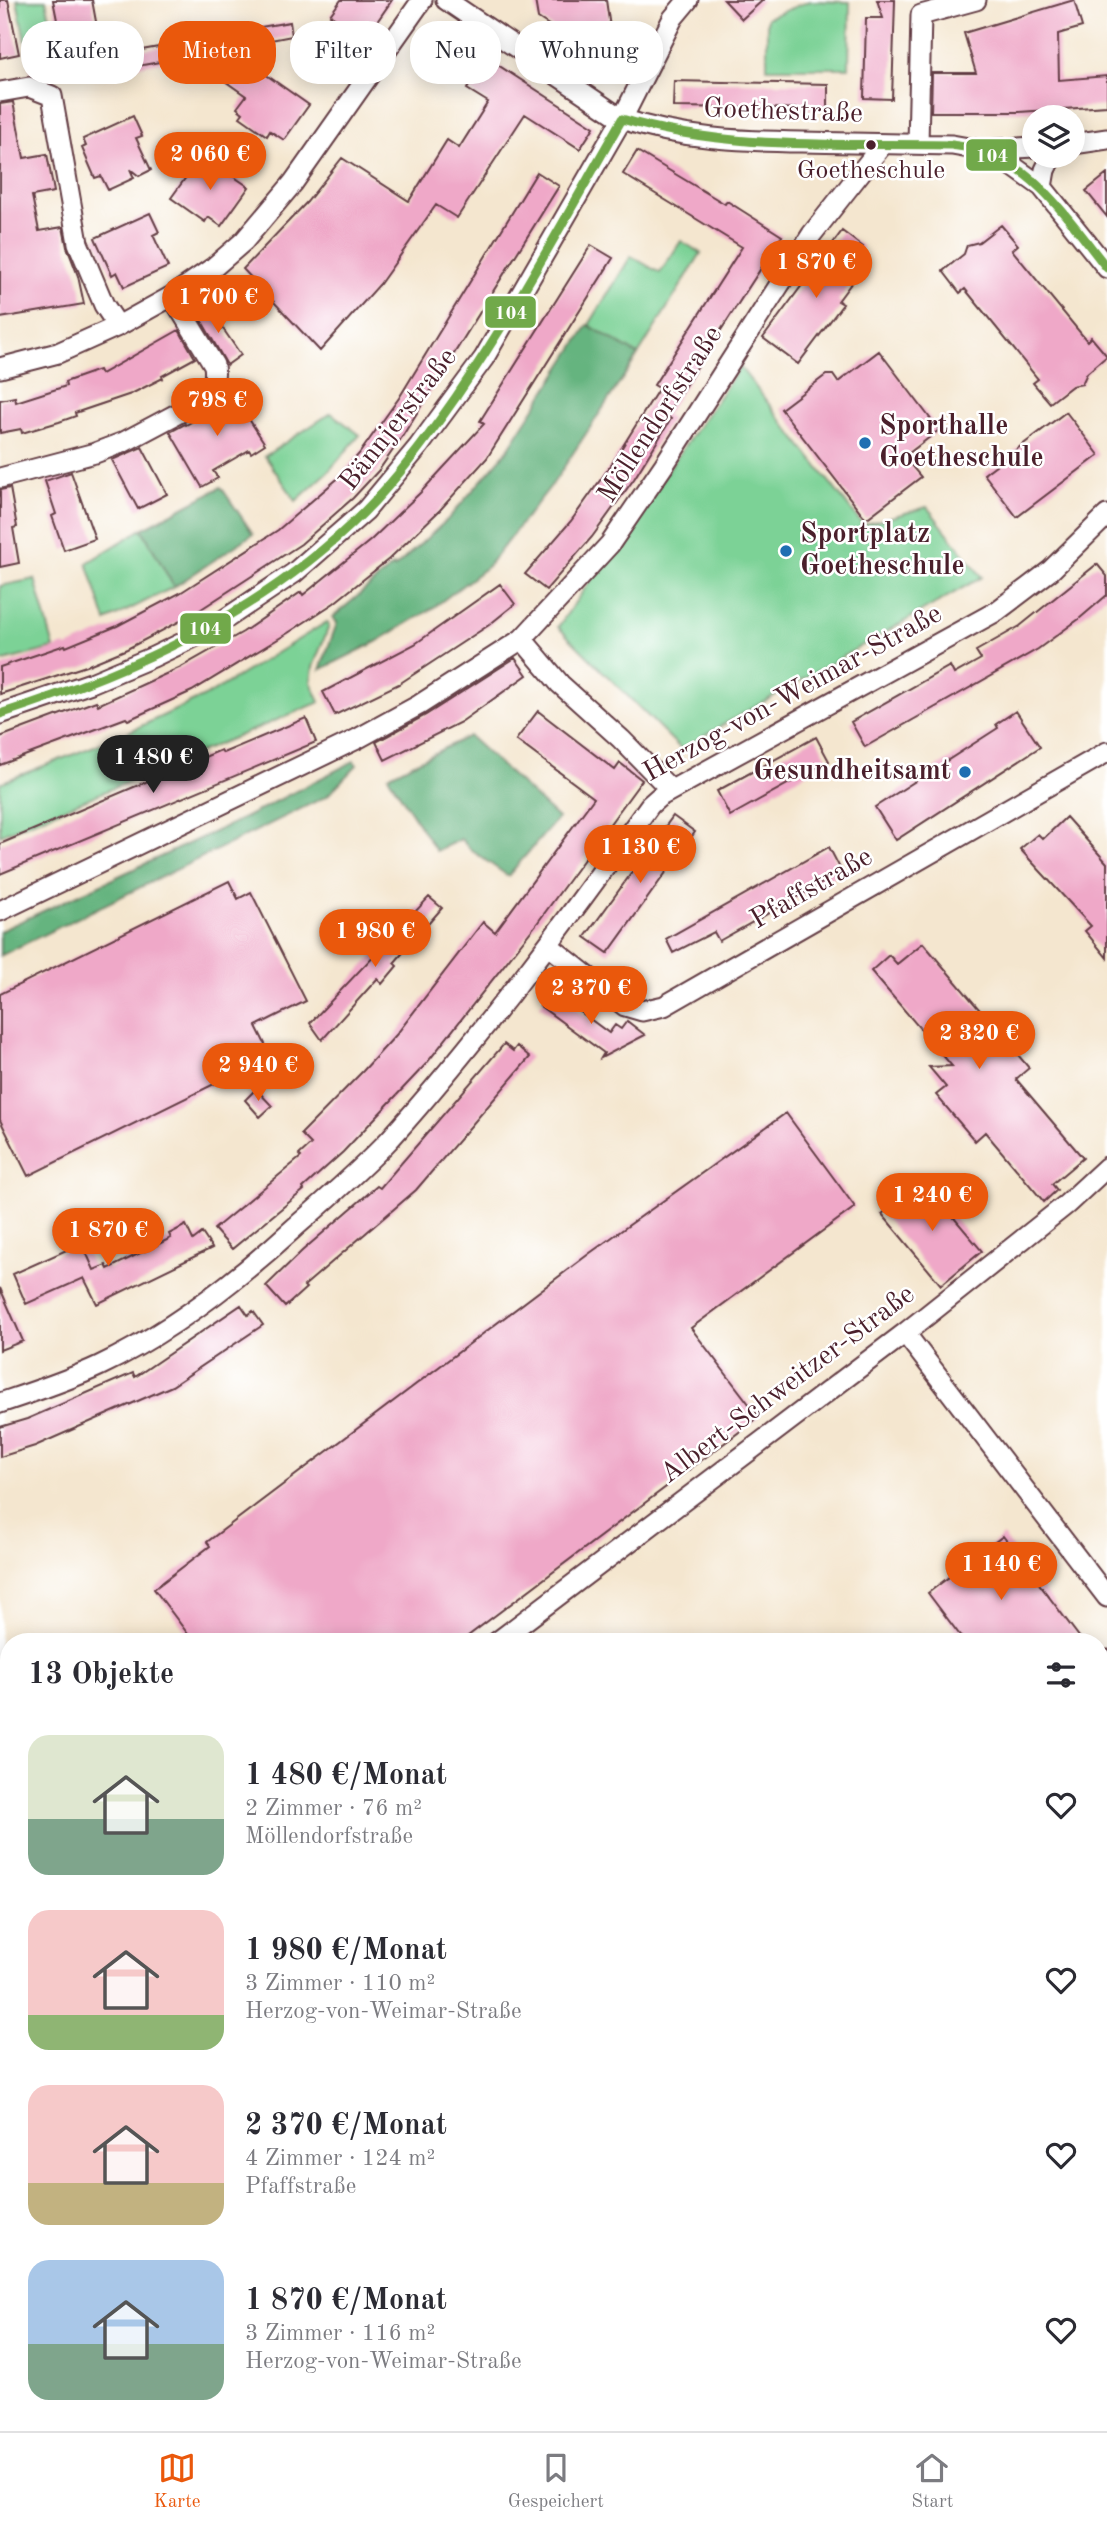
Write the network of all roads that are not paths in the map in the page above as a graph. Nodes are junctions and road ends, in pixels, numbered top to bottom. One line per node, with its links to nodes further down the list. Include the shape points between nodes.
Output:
1 (422, 0): 16 (street, via 276,205 214,267)
2 (446, 0): 6 (street, Goethestraße)
3 (688, 0): 6 (street, Bännjerstraße, via 673,18)
4 (976, 0): 10 (street, via 921,15)
5 (0, 92): 17 (street, via 29,87 52,96 78,243)
6 (622, 119): 9 (street, Goethestraße, via 651,129 738,141); 22 (street, Bännjerstraße, via 484,358 366,510 304,565 209,630 91,683)
7 (1107, 139): 8 (street)
8 (1085, 142)
9 (883, 144): 10 (street, Goethestraße); 21 (street, Möllendorfstraße, via 812,234 610,544)
10 (918, 144): 12 (street, Goethestraße)
11 (1022, 148): 12 (street)
12 (980, 150): 14 (street, Goethestraße)
13 (1046, 168): 14 (street)
14 (1042, 187): 15 (street, Goethestraße)
15 (1107, 268)
16 (172, 296): 17 (street); 19 (street, via 214,365 216,378 203,400 124,442)
17 (118, 326): 18 (street, via 58,353)
18 (0, 368)
19 (0, 478)
20 (1107, 515): 24 (street, Herzog-von-Weimar-Straße, via 1051,570 997,611)
21 (522, 639): 24 (street, via 560,684); 25 (street, Möllendorfstraße, via 357,739)
22 (0, 713)
23 (1107, 752): 26 (street, Pfaffstraße, via 664,1006 642,1011 625,1006)
24 (670, 789): 26 (street, Herzog-von-Weimar-Straße, via 650,805)
25 (0, 911)
26 (548, 945): 29 (street, Herzog-von-Weimar-Straße, via 388,1141 265,1255 205,1302 100,1366)
27 (1107, 1167): 28 (street, Albert-Schweitzer-Straße)
28 (905, 1332): 30 (street); 31 (street, Albert-Schweitzer-Straße)
29 (0, 1404)
30 (1107, 1597)
31 (510, 1633)

